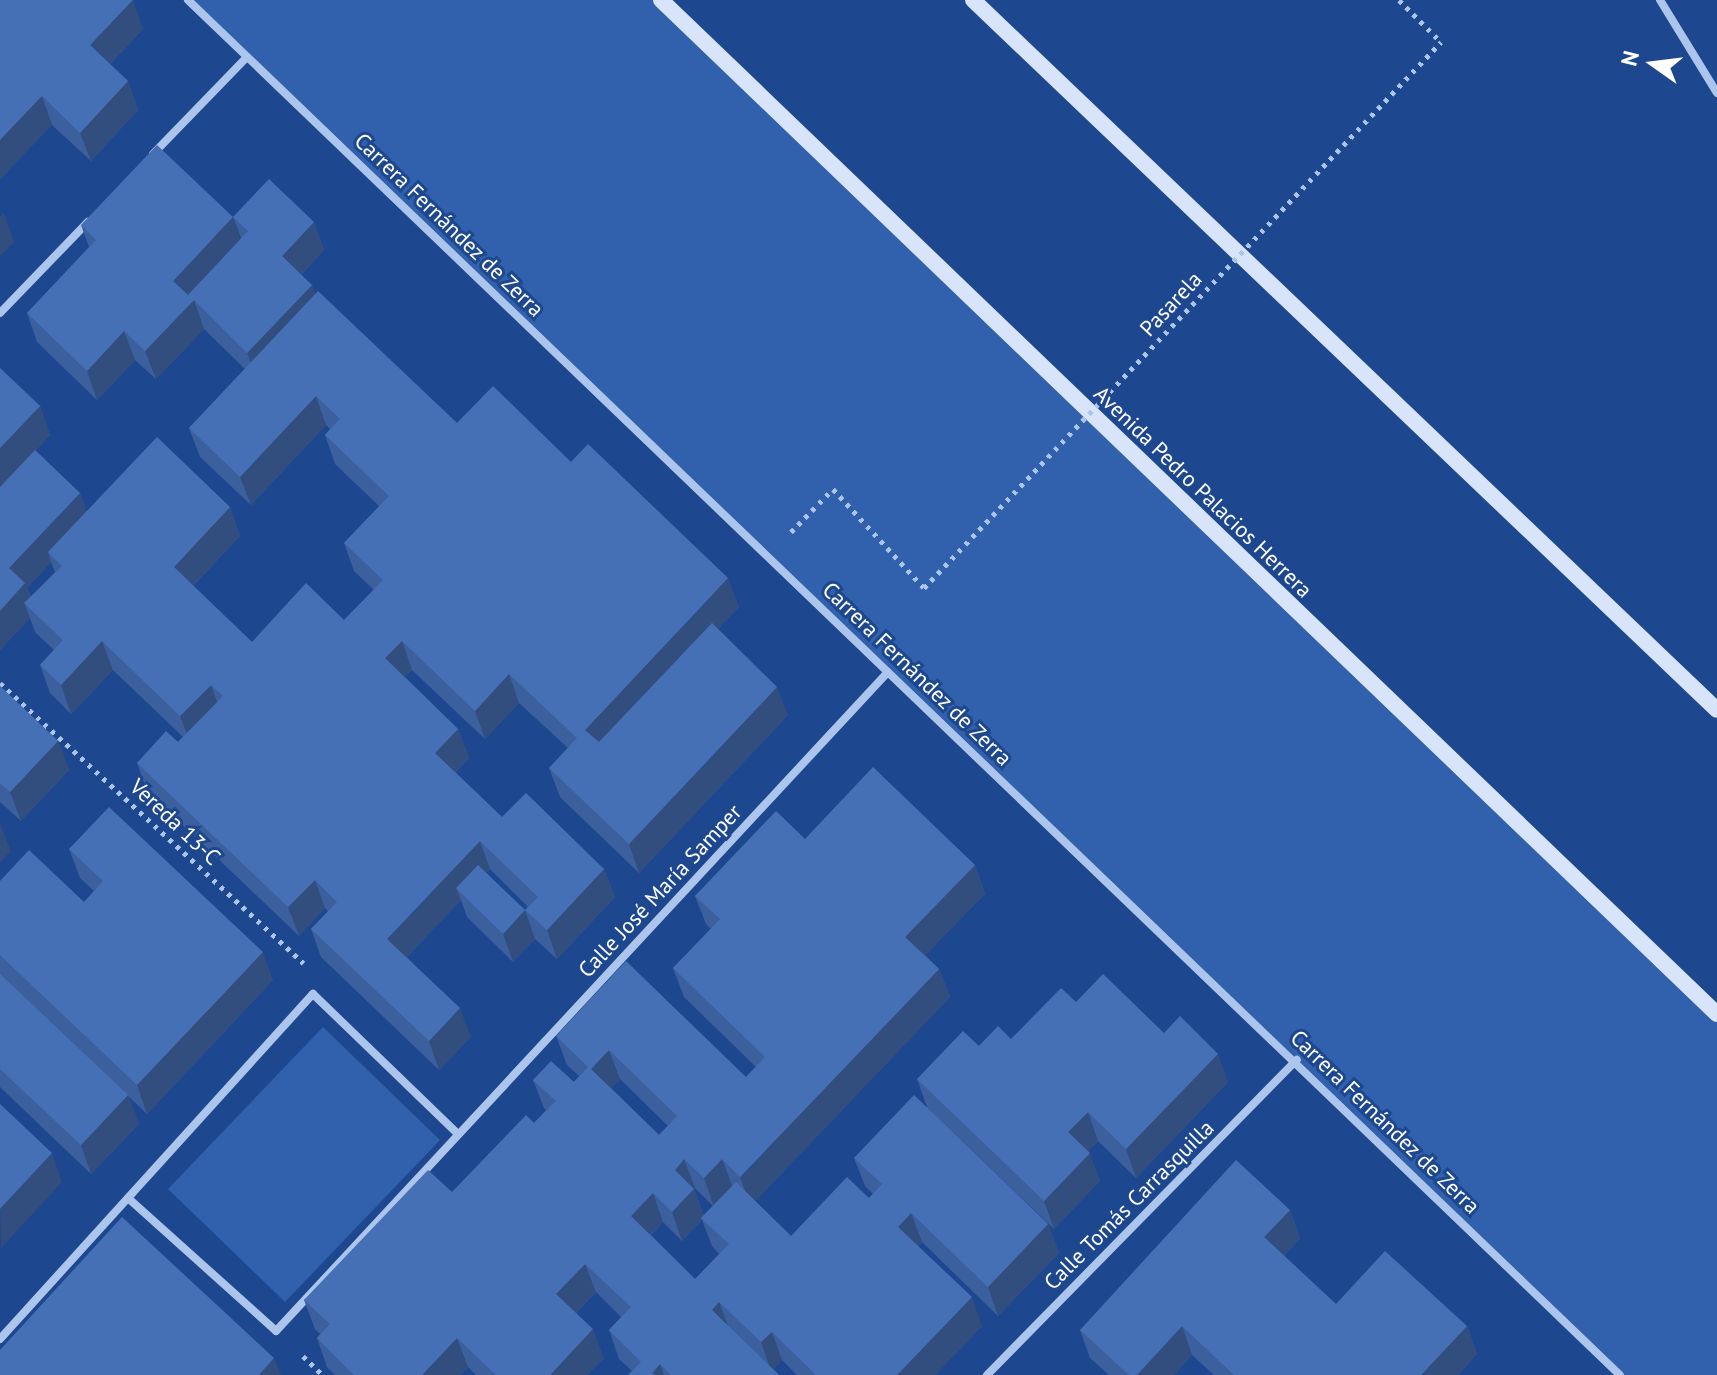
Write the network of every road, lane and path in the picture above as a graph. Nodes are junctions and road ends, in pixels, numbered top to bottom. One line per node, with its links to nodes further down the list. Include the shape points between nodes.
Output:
1 (188, 0): 6 (street, Carrera Fernández de Zerra)
2 (661, 0): 16 (main road, Avenida Pedro Palacios Herrera)
3 (973, 0): 14 (main road)
4 (1399, 0): 11 (path, Pasarela, bridge, via 1441,42 924,588 833,489)
5 (1660, 0): 7 (street)
6 (247, 57): 8 (street); 11 (street, Carrera Fernández de Zerra)
7 (1717, 93)
8 (140, 168)
9 (97, 213): 10 (street)
10 (0, 313)
11 (768, 556): 12 (street, Carrera Fernández de Zerra)
12 (888, 672): 17 (street, Carrera Fernández de Zerra); 18 (street, Calle José María Samper)
13 (0, 683): 15 (path, Vereda 13-C, via 302,962)
14 (1717, 710)
15 (313, 994): 18 (street); 19 (street)
16 (1717, 1014)
17 (1297, 1060): 21 (street, Calle Tomás Carrasquilla); 22 (street, Carrera Fernández de Zerra)
18 (458, 1134): 19 (street, Calle José María Samper, via 276,1331)
19 (128, 1198): 20 (street)
20 (0, 1339)
21 (987, 1375)
22 (1620, 1375)

